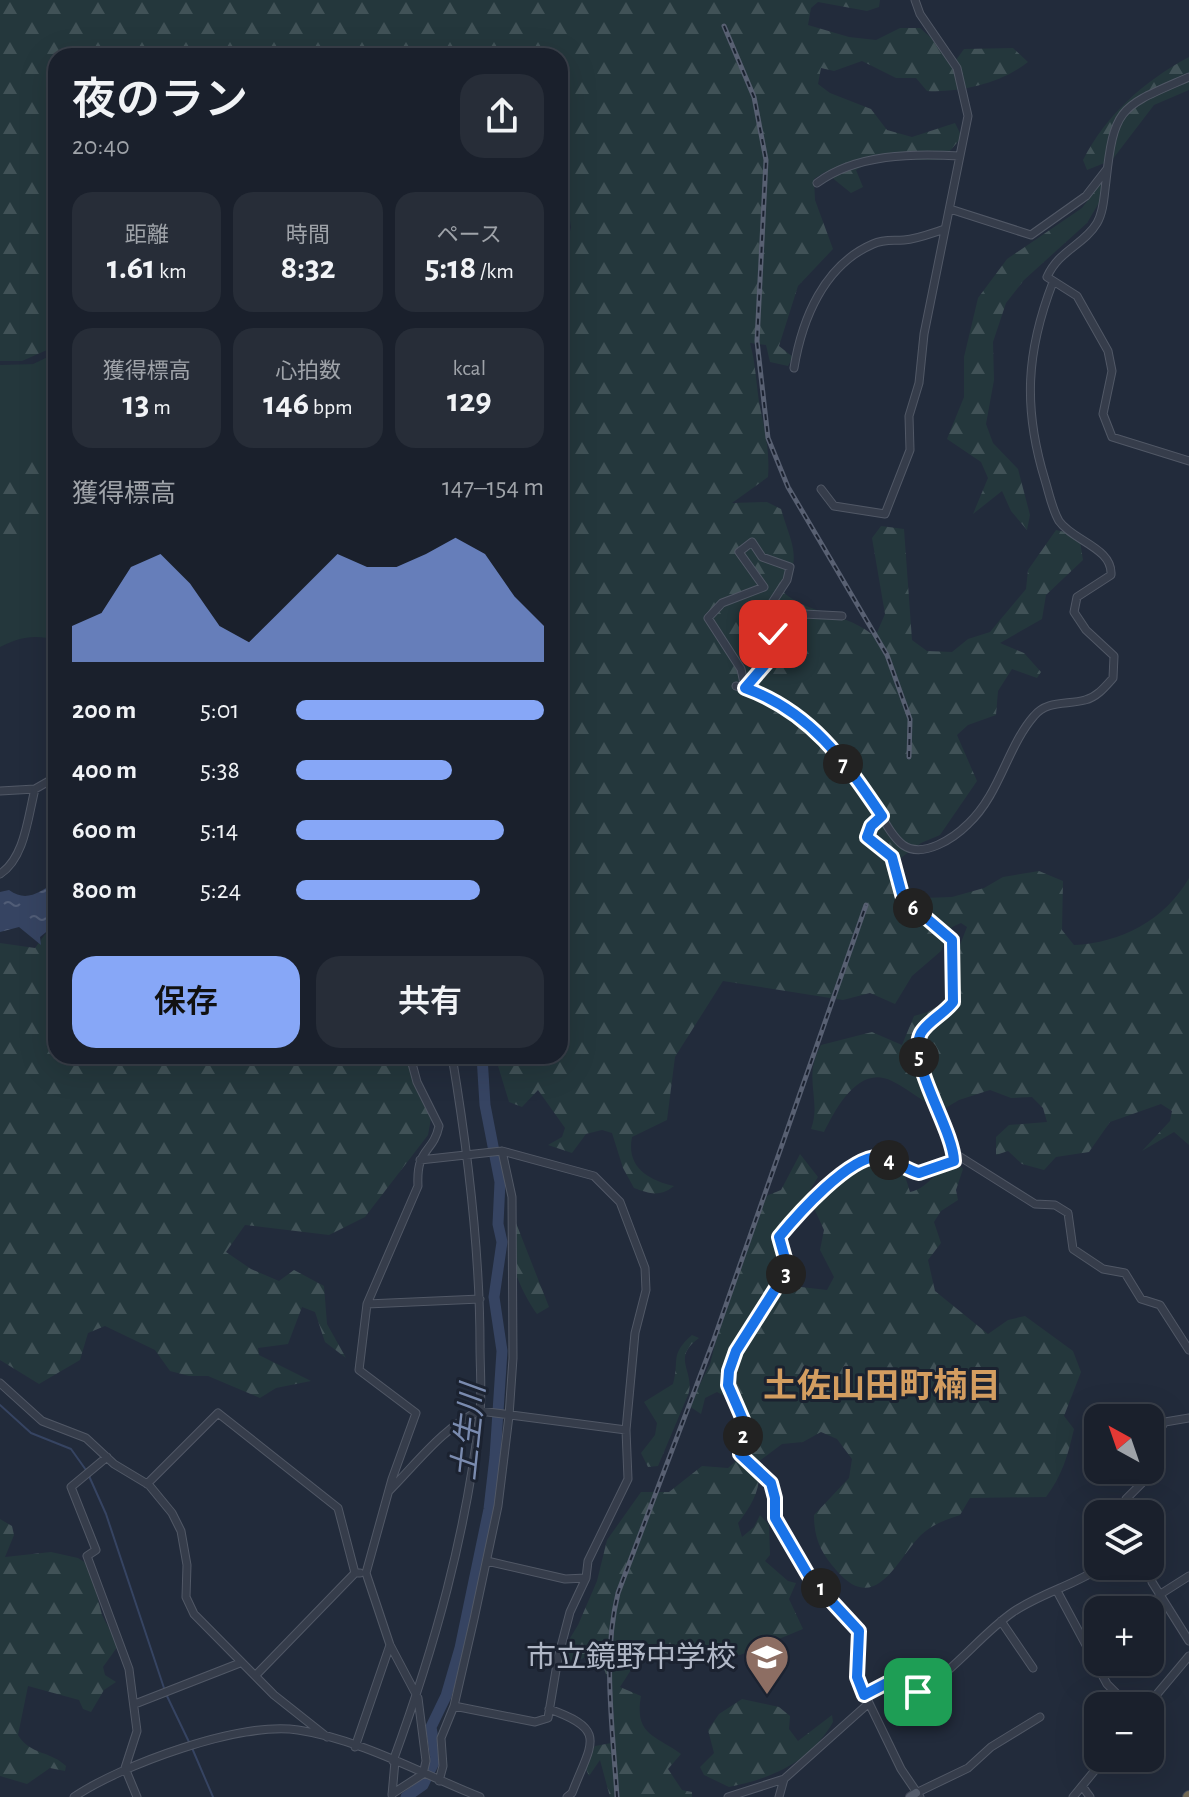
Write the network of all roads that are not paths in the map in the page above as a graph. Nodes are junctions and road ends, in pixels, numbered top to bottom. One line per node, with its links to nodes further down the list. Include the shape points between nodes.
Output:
1 (915, 0): 3 (street, via 962,83 968,116)
2 (1189, 77): 4 (street, via 1123,111 1110,139)
3 (960, 156): 5 (street, via 872,160); 6 (street)
4 (1107, 169): 6 (street, via 1086,196 1031,235); 8 (street, via 1097,224 1052,266 1047,277)
5 (817, 183)
6 (950, 209): 7 (street)
7 (945, 229): 9 (street, via 874,244 838,270 809,309); 11 (street, via 909,416 910,450 885,514 834,506)
8 (1053, 282): 10 (street, via 1077,296 1108,351 1112,371 1103,414 1112,437); 19 (street, via 1028,383 1034,440 1059,521 1111,566 1111,575 1074,604 1077,619 1114,656 1113,678 1092,697 1052,704 1036,714 992,793 952,838 937,846 904,846)
9 (794, 368)
10 (1189, 461)
11 (821, 489)
12 (842, 616): 13 (street, via 804,614)
13 (778, 626): 15 (street, via 770,659); 15 (street, via 766,612 790,567 762,557 752,542 739,552 764,587 722,603 708,618 741,669)
14 (736, 686): 15 (street)
15 (745, 688): 19 (street, via 782,702 813,727)
16 (48, 782): 17 (street)
17 (35, 789): 18 (street); 20 (street, via 18,852)
18 (0, 791)
19 (882, 816): 24 (street, via 867,837 892,857 903,898 952,940 953,1002 920,1034 918,1045)
20 (0, 874)
21 (412, 1064): 26 (street, via 439,1126)
22 (453, 1064): 25 (street)
23 (502, 1151): 25 (street); 32 (street, via 512,1197); 35 (street, via 594,1176 620,1202 631,1223 646,1290 635,1333)
24 (954, 1153): 29 (street, via 1035,1204 1055,1205 1068,1213 1073,1249 1103,1269 1125,1273 1141,1299 1160,1305); 60 (street, via 954,1161 919,1173 885,1157 860,1160 807,1205 779,1237 788,1269 729,1371 728,1385 744,1422 740,1454 771,1483 775,1518 810,1578 859,1631 857,1677)
25 (469, 1155): 26 (street); 27 (street)
26 (420, 1160): 28 (street, via 418,1186)
27 (480, 1299): 28 (street); 31 (street)
28 (367, 1304): 39 (street, via 359,1370 416,1413)
29 (1189, 1350)
30 (0, 1383): 36 (street, via 42,1421 86,1438)
31 (480, 1411): 32 (street); 39 (street, via 467,1416); 59 (street, via 457,1548)
32 (509, 1416): 35 (street); 41 (street)
33 (1189, 1418): 34 (street)
34 (1164, 1423)
35 (626, 1430): 46 (street, via 628,1479 588,1561)
36 (107, 1457): 37 (street); 61 (street, via 71,1487 96,1550 87,1556 129,1669)
37 (147, 1484): 42 (street, via 218,1413 338,1508); 54 (street, via 181,1531 186,1597 194,1614)
38 (1141, 1484): 40 (street)
39 (389, 1491): 43 (street)
40 (1126, 1500)
41 (487, 1561): 46 (street, via 565,1579); 62 (street)
42 (355, 1573): 43 (street); 56 (street)
43 (366, 1573): 52 (street)
44 (1084, 1576): 48 (street)
45 (1189, 1576): 49 (street)
46 (586, 1578): 63 (street, via 570,1612)
47 (1152, 1582): 49 (street)
48 (1057, 1591): 50 (street); 57 (street)
49 (1159, 1595): 51 (street)
50 (1001, 1621): 55 (street); 60 (street, via 959,1664 918,1692 887,1683)
51 (1189, 1641)
52 (390, 1645): 59 (street); 66 (street)
53 (1189, 1656): 58 (street)
54 (240, 1663): 56 (street); 61 (street)
55 (1033, 1668)
56 (256, 1675): 65 (street)
57 (1115, 1692)
58 (1159, 1692)
59 (418, 1698): 67 (street); 70 (street)
60 (866, 1699): 71 (street); 75 (street)
61 (135, 1704): 68 (street, via 137,1731)
62 (454, 1706): 63 (street, via 535,1722 548,1718); 72 (street, via 441,1738 443,1766)
63 (549, 1709): 79 (street, via 580,1720 590,1733 589,1749)
64 (1040, 1717): 75 (street, via 968,1768)
65 (327, 1737): 66 (street); 68 (street, via 281,1728)
66 (355, 1747): 67 (street)
67 (394, 1761): 70 (street); 74 (street)
68 (125, 1768): 76 (street); 77 (street)
69 (1094, 1772): 73 (street)
70 (423, 1774): 72 (street); 74 (street)
71 (784, 1779): 80 (street); 81 (street)
72 (436, 1780): 78 (street)
73 (1082, 1786): 82 (street); 83 (street)
74 (392, 1796)
75 (915, 1796)
76 (74, 1797)
77 (137, 1797)
78 (480, 1797)
79 (567, 1797)
80 (728, 1797)
81 (779, 1797)
82 (1073, 1797)
83 (1090, 1797)

